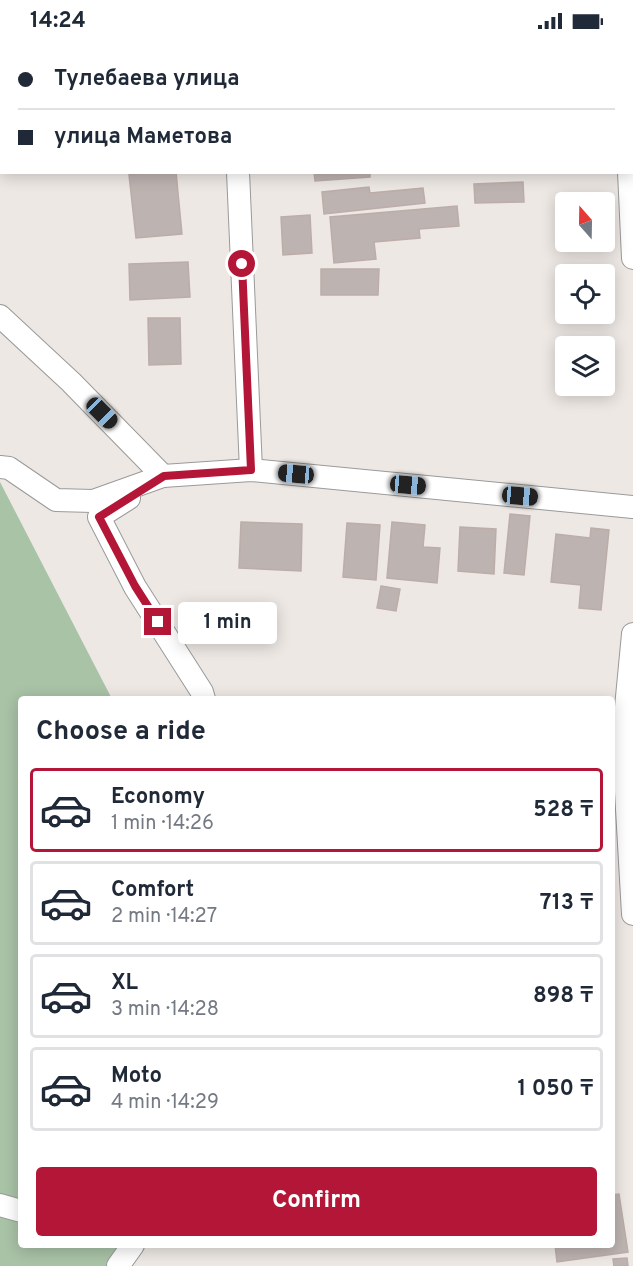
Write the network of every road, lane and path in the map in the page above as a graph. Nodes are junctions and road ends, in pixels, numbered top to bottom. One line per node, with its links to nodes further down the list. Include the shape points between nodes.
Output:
1 (238, 174): 6 (street)
2 (629, 174): 3 (street)
3 (633, 258)
4 (0, 316): 7 (street)
5 (0, 467): 7 (street, via 9,468 56,500 93,501)
6 (251, 470): 7 (street); 8 (street)
7 (164, 476): 10 (street, via 99,517 135,586)
8 (633, 507)
9 (633, 634): 11 (street, via 623,739)
10 (203, 696)
11 (633, 914)
12 (0, 1205): 13 (street)
13 (18, 1210)
14 (131, 1248): 15 (street)
15 (118, 1266)

